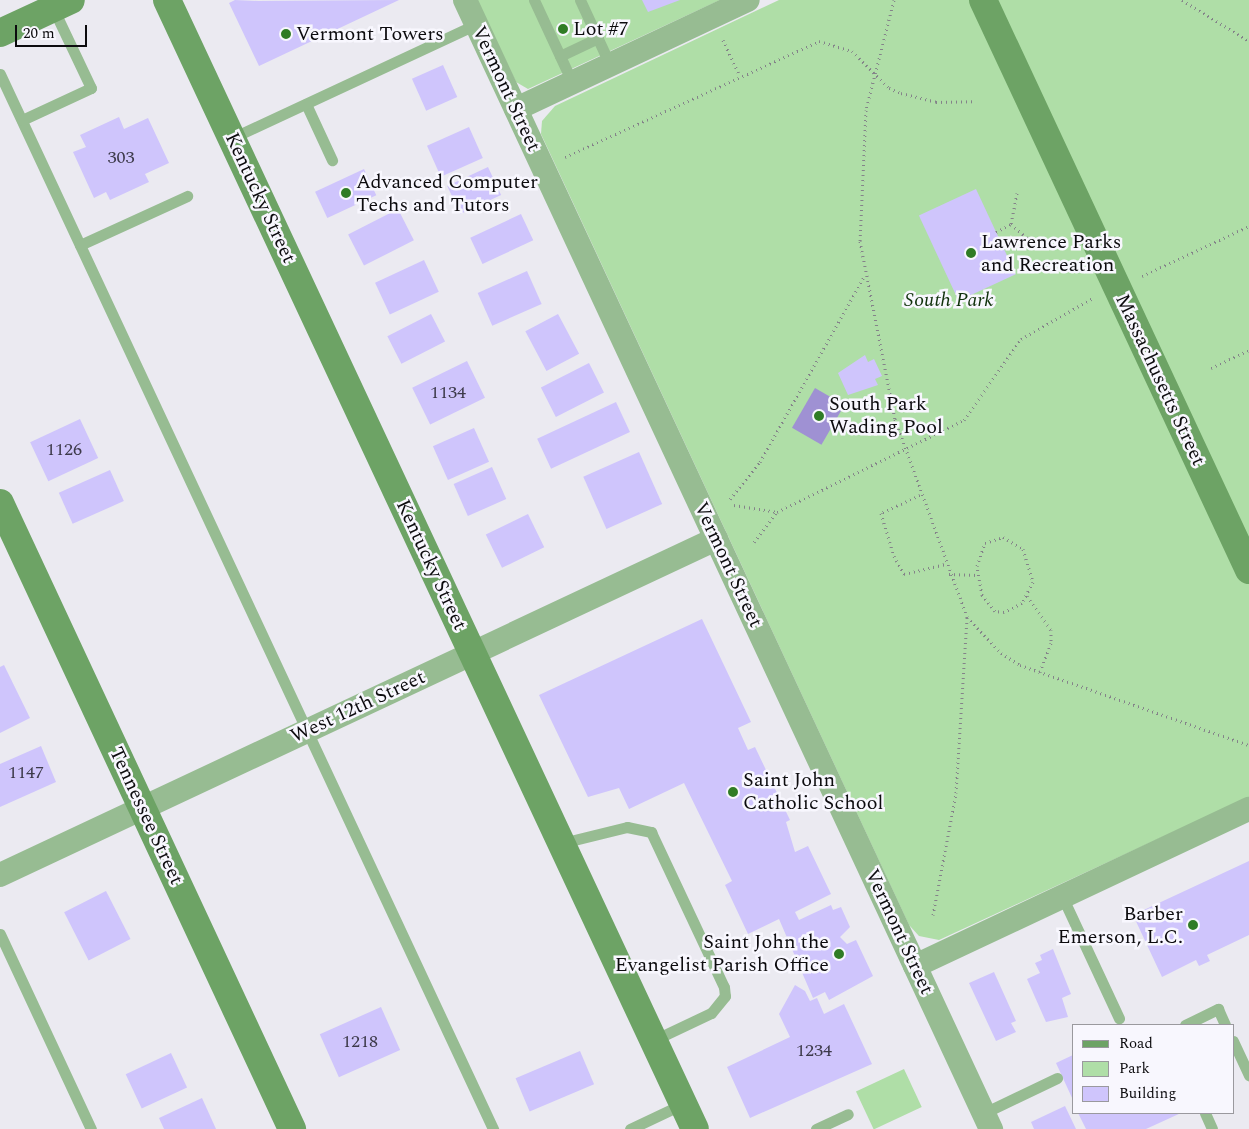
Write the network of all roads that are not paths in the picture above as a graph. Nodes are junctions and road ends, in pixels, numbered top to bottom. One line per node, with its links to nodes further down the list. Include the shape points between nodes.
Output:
1 (167, 0): 18 (main road, Kentucky Street)
2 (465, 0): 8 (street, Vermont Street)
3 (534, 0): 11 (lane)
4 (580, 0): 10 (lane)
5 (748, 0): 12 (street)
6 (983, 0): 24 (main road, Massachusetts Street)
7 (62, 4): 9 (main road); 17 (lane, via 91,88)
8 (477, 24): 15 (lane); 16 (street, Vermont Street)
9 (0, 33)
10 (598, 38): 11 (lane); 12 (lane)
11 (560, 56): 14 (lane)
12 (610, 65): 14 (street)
13 (0, 74): 17 (lane)
14 (572, 82): 16 (street)
15 (306, 104): 18 (lane); 19 (lane)
16 (516, 109): 23 (street, Vermont Street)
17 (22, 120): 21 (lane)
18 (232, 138): 25 (main road, Kentucky Street)
19 (332, 160)
20 (187, 196): 21 (lane)
21 (80, 245): 26 (lane)
22 (0, 503): 27 (main road, Tennessee Street)
23 (716, 539): 25 (street, West 12th Street); 33 (street, Vermont Street)
24 (1249, 570)
25 (473, 653): 26 (street, West 12th Street); 29 (main road, Kentucky Street)
26 (307, 730): 27 (street, West 12th Street); 47 (lane)
27 (142, 808): 30 (street, West 12th Street); 46 (main road, Tennessee Street)
28 (1249, 808): 31 (street)
29 (561, 843): 37 (main road, Kentucky Street); 37 (lane, via 640,827 651,832 725,996 711,1013)
30 (0, 874)
31 (1062, 896): 33 (street); 34 (lane)
32 (0, 934): 45 (lane)
33 (915, 966): 44 (street, Vermont Street)
34 (1119, 1018)
35 (1187, 1024): 36 (lane, via 1218,1009)
36 (1226, 1024)
37 (654, 1040): 41 (main road, Kentucky Street)
38 (1234, 1043): 39 (lane)
39 (1249, 1075)
40 (1057, 1078): 44 (lane)
41 (683, 1104): 48 (lane); 49 (main road, Kentucky Street)
42 (848, 1114): 50 (lane)
43 (1205, 1114): 51 (lane)
44 (987, 1121)
45 (91, 1129)
46 (292, 1129)
47 (493, 1129)
48 (630, 1129)
49 (695, 1129)
50 (816, 1129)
51 (1212, 1129)

